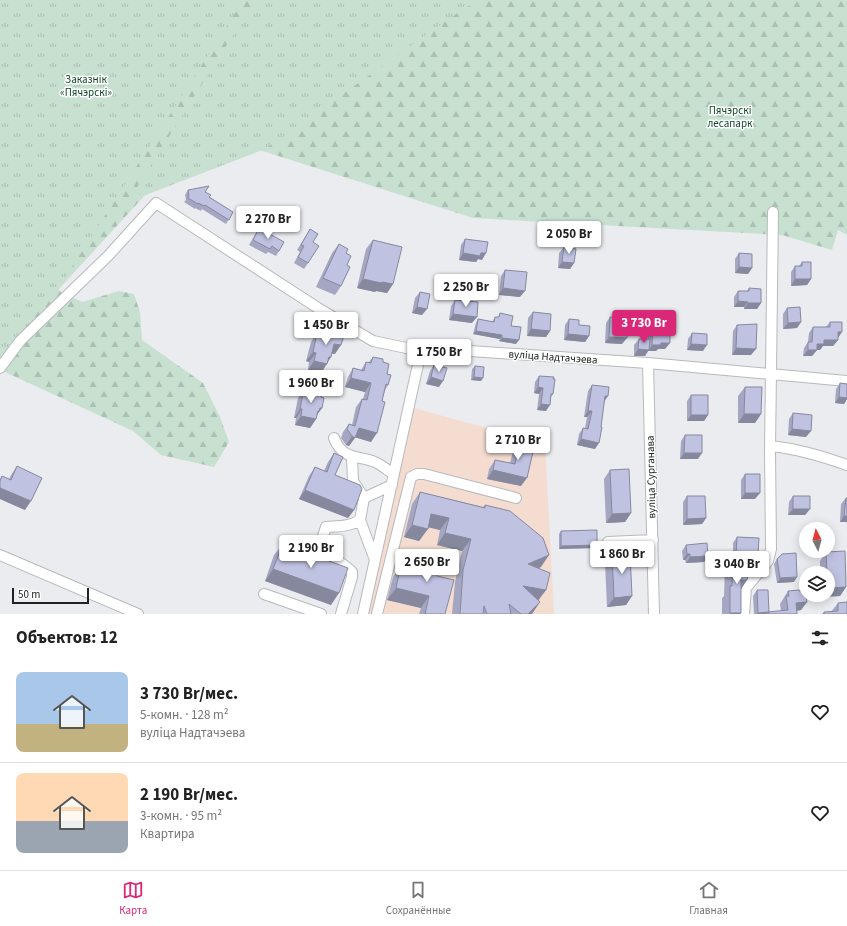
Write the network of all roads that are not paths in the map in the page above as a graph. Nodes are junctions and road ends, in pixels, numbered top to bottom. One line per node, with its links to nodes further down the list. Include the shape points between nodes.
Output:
1 (774, 212): 5 (street)
2 (421, 351): 3 (street, вуліца Надтачэева, via 426,348); 4 (street, вуліца Надтачэева, via 374,341 318,308 156,203 108,256 20,341); 11 (street)
3 (648, 363): 5 (street, вуліца Надтачэева); 15 (street, вуліца Сурганава)
4 (0, 368)
5 (772, 375): 6 (street, вуліца Надтачэева); 8 (street)
6 (847, 381)
7 (334, 438): 9 (street, via 337,447)
8 (771, 446): 10 (street, via 816,454); 26 (street, via 771,549 768,561 746,588)
9 (352, 458): 11 (street, via 375,462); 12 (street, via 353,480)
10 (847, 465)
11 (393, 480): 12 (street); 18 (street)
12 (364, 498): 14 (street)
13 (516, 498): 24 (street, via 424,474 411,477)
14 (360, 520): 18 (street); 22 (street, via 344,526 326,527 320,545 352,572)
15 (653, 540): 16 (street); 25 (street, вуліца Сурганава)
16 (608, 542)
17 (0, 555): 20 (street)
18 (375, 560): 23 (street)
19 (264, 594): 21 (street)
20 (138, 614)
21 (321, 614)
22 (341, 614)
23 (363, 614)
24 (377, 614)
25 (654, 614)
26 (744, 614)

